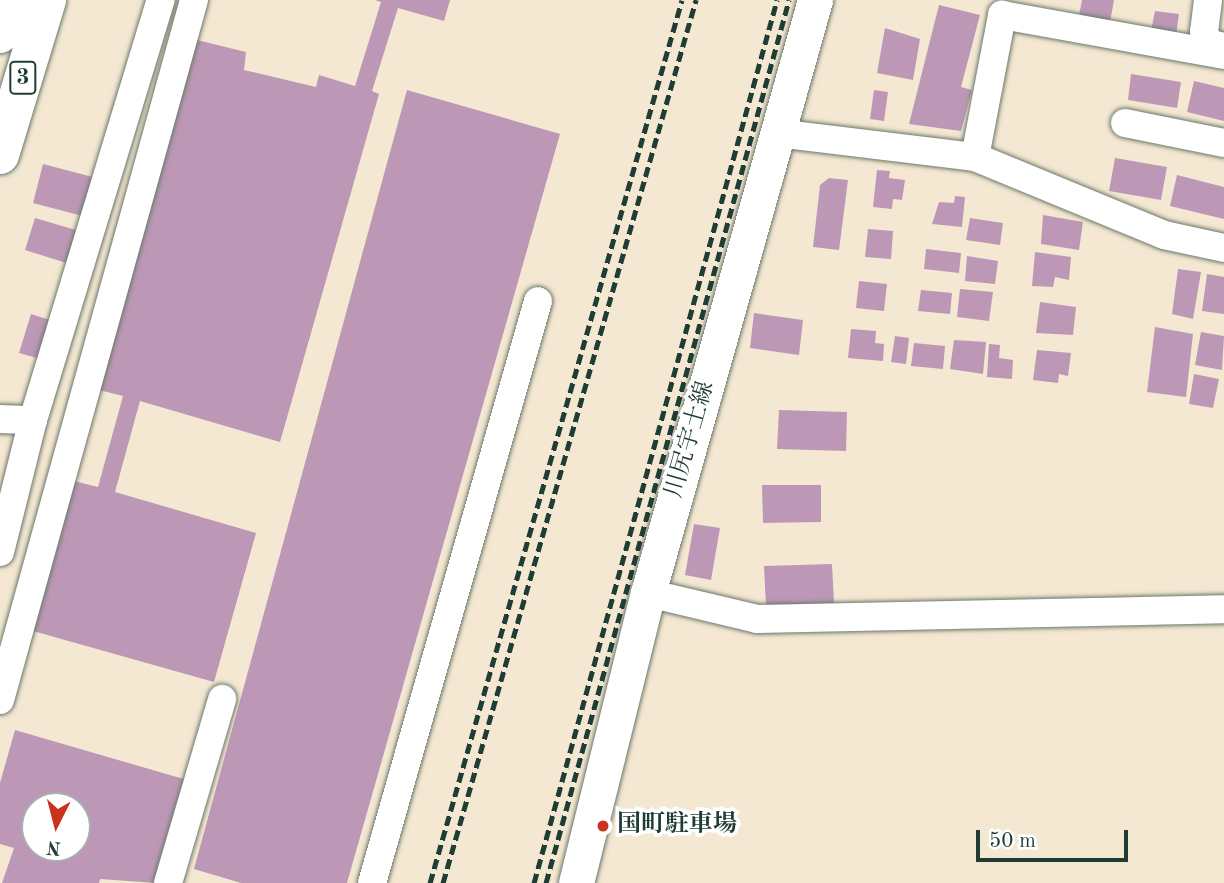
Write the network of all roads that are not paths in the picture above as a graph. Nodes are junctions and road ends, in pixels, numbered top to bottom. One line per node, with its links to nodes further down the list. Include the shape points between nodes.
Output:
1 (10, 0): 8 (highway, 3)
2 (47, 0): 14 (highway, 3)
3 (160, 0): 19 (street)
4 (194, 0): 24 (street)
5 (815, 0): 12 (main road, 川尻宇土線)
6 (1208, 0): 9 (street, via 1203,31 1207,43)
7 (1059, 11): 10 (street); 15 (street, via 1002,15)
8 (0, 34)
9 (1224, 47)
10 (1224, 55)
11 (1125, 122): 13 (street)
12 (777, 133): 15 (street); 21 (main road, 川尻宇土線)
13 (1224, 143)
14 (0, 155)
15 (975, 157): 16 (street, via 1164,235)
16 (1224, 248)
17 (538, 302): 26 (street)
18 (0, 419): 19 (street)
19 (33, 420): 20 (street)
20 (0, 552)
21 (648, 593): 22 (street, via 757,619); 27 (main road, 川尻宇土線)
22 (1224, 609)
23 (222, 699): 25 (street)
24 (0, 700)
25 (168, 883)
26 (372, 883)
27 (576, 883)

